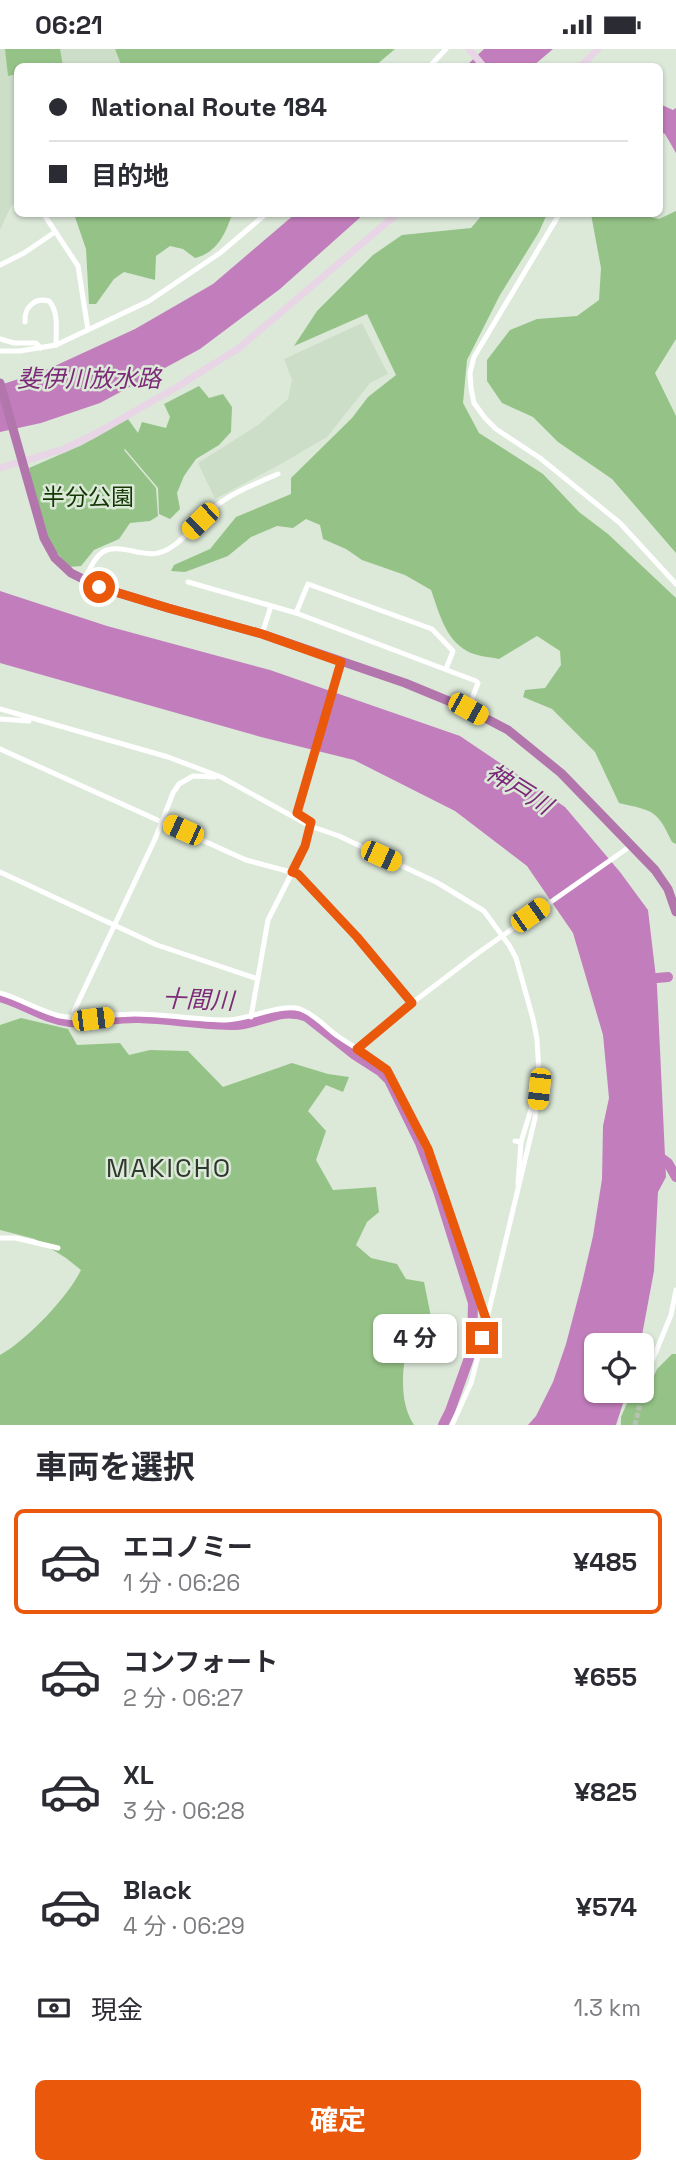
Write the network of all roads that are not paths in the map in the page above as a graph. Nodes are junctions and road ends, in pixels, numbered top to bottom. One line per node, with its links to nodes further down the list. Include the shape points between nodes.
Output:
1 (446, 49): 4 (street)
2 (469, 49): 5 (street)
3 (598, 49): 6 (street)
4 (433, 63)
5 (481, 63)
6 (584, 63)
7 (46, 217): 11 (street)
8 (262, 217): 14 (street, via 169,289)
9 (393, 217): 20 (street, via 239,348 95,434)
10 (558, 217): 25 (street, via 474,357 470,373 474,403 496,429 620,523)
11 (55, 232): 12 (street); 14 (street, via 78,265)
12 (0, 265)
13 (25, 322): 16 (street, via 30,305 49,301 55,313)
14 (88, 330): 16 (street)
15 (0, 339): 17 (street, via 36,343)
16 (56, 345): 17 (street)
17 (41, 348): 18 (street)
18 (0, 351)
19 (0, 383): 20 (highway)
20 (22, 462): 21 (street); 23 (highway, via 49,549)
21 (0, 468)
22 (278, 474): 23 (street, via 228,498 159,553 107,549 96,557)
23 (84, 580): 28 (highway)
24 (188, 582): 26 (street)
25 (676, 584)
26 (271, 606): 27 (street); 28 (street)
27 (296, 613): 30 (street); 30 (street, via 308,584 432,629 453,651)
28 (262, 634): 29 (highway)
29 (340, 665): 32 (highway, via 405,683); 38 (street, via 297,813 311,822)
30 (446, 669): 32 (street, via 478,683)
31 (0, 709): 34 (street)
32 (468, 709): 39 (highway, via 508,730 541,755)
33 (0, 719): 34 (street)
34 (40, 721): 36 (street)
35 (0, 749): 37 (street)
36 (221, 777): 37 (street, via 193,776 179,784); 38 (street)
37 (162, 821): 41 (street, via 246,860); 43 (street)
38 (310, 826): 41 (street); 44 (street, via 438,883 484,911)
39 (630, 846): 42 (highway, via 662,879); 44 (street)
40 (0, 872): 43 (street)
41 (292, 872): 45 (street, via 268,919); 47 (street, via 357,937)
42 (676, 912)
43 (114, 924): 45 (street, via 157,945); 49 (street)
44 (502, 936): 47 (street); 51 (street, via 516,958 533,1019)
45 (258, 979): 48 (street)
46 (0, 993): 49 (street)
47 (412, 1003): 50 (street)
48 (251, 1017): 49 (street, via 225,1020 131,1014); 50 (street, via 300,1009)
49 (74, 1018)
50 (357, 1049): 56 (street, via 387,1070 428,1149)
51 (539, 1089): 52 (street); 52 (street, via 518,1141)
52 (518, 1187): 56 (street)
53 (0, 1238): 54 (street)
54 (58, 1248)
55 (676, 1290): 57 (street)
56 (486, 1319): 58 (street, via 471,1383)
57 (654, 1355)
58 (452, 1425)

